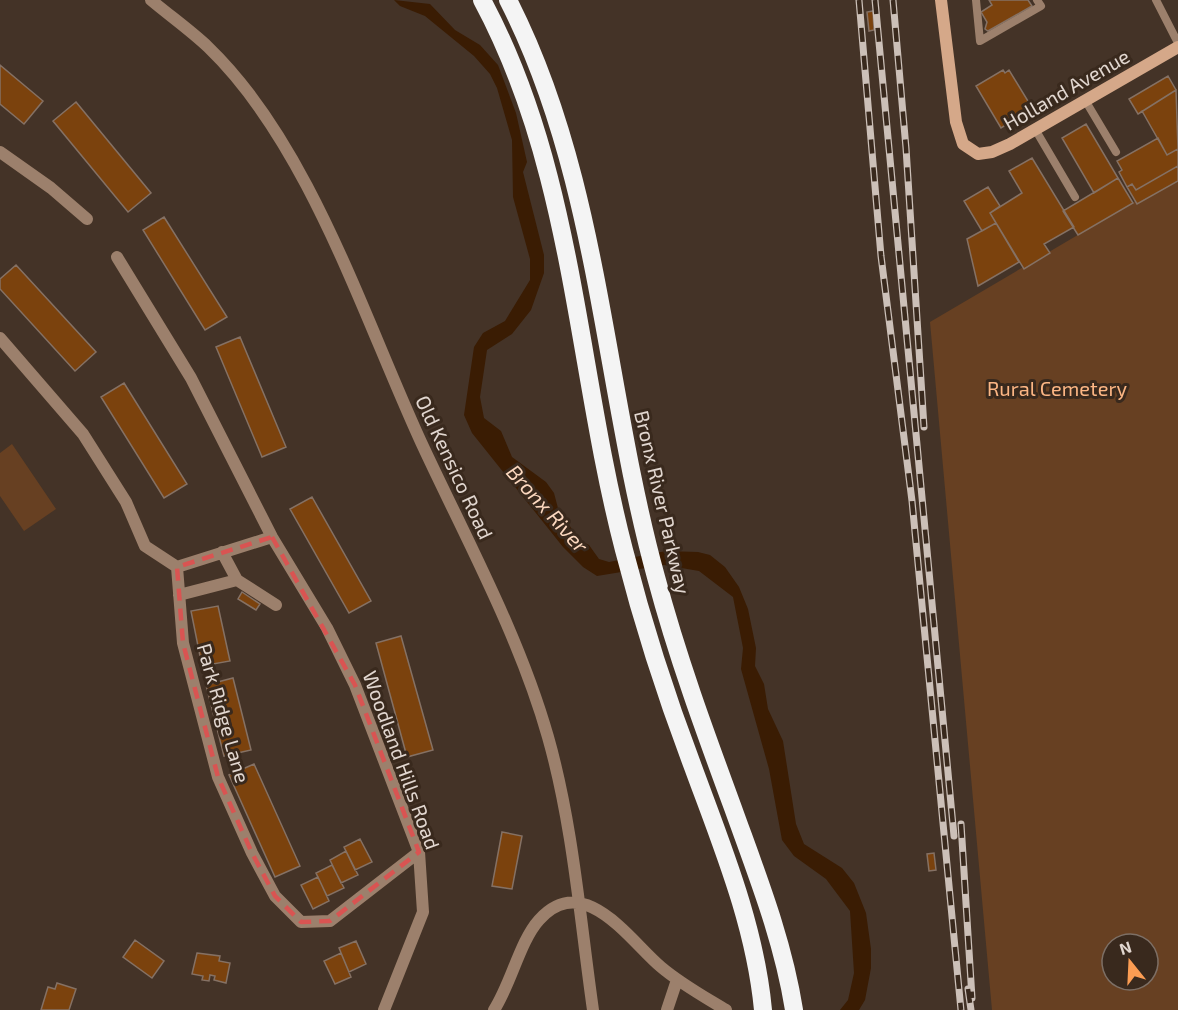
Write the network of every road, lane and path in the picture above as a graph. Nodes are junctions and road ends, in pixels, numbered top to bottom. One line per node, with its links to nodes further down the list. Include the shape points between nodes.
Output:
1 (151, 0): 24 (street, Old Kensico Road, via 208,47 238,81 279,140 317,207 520,655 561,786)
2 (482, 0): 31 (highway, via 529,106 558,208 599,440 624,549 675,719 738,893 752,943)
3 (508, 0): 32 (highway, Bronx River Parkway, via 543,75 574,176 628,460 656,580 692,696 778,935)
4 (941, 0): 10 (street, Holland Avenue, via 960,138 970,151 978,154 992,152)
5 (976, 0): 6 (lane, via 980,41 1041,6)
6 (1037, 0)
7 (1156, 0): 8 (lane)
8 (1178, 45): 9 (street, Holland Avenue)
9 (1085, 100): 10 (street, Holland Avenue); 12 (lane)
10 (1035, 129): 13 (lane)
11 (0, 152): 14 (street)
12 (1116, 152)
13 (1075, 197)
14 (87, 219)
15 (117, 257): 17 (street, Woodland Hills Road, via 191,378)
16 (0, 338): 19 (street, via 83,434 126,502 145,546)
17 (272, 537): 18 (street); 23 (street, Woodland Hills Road, via 327,628 355,685)
18 (222, 552): 19 (street); 20 (street)
19 (177, 567): 21 (street, Park Ridge Lane)
20 (237, 580): 21 (street); 22 (street)
21 (179, 595): 23 (street, Park Ridge Lane, via 183,642 218,777 275,896 301,922 330,921)
22 (276, 605)
23 (419, 852): 26 (street, Woodland Hills Road, via 423,912)
24 (578, 903): 25 (street, via 607,916); 27 (street, via 556,907 539,920); 28 (street, Old Kensico Road)
25 (677, 980): 29 (street); 30 (street)
26 (384, 1010)
27 (494, 1010)
28 (593, 1010)
29 (667, 1010)
30 (726, 1010)
31 (763, 1010)
32 (794, 1010)

